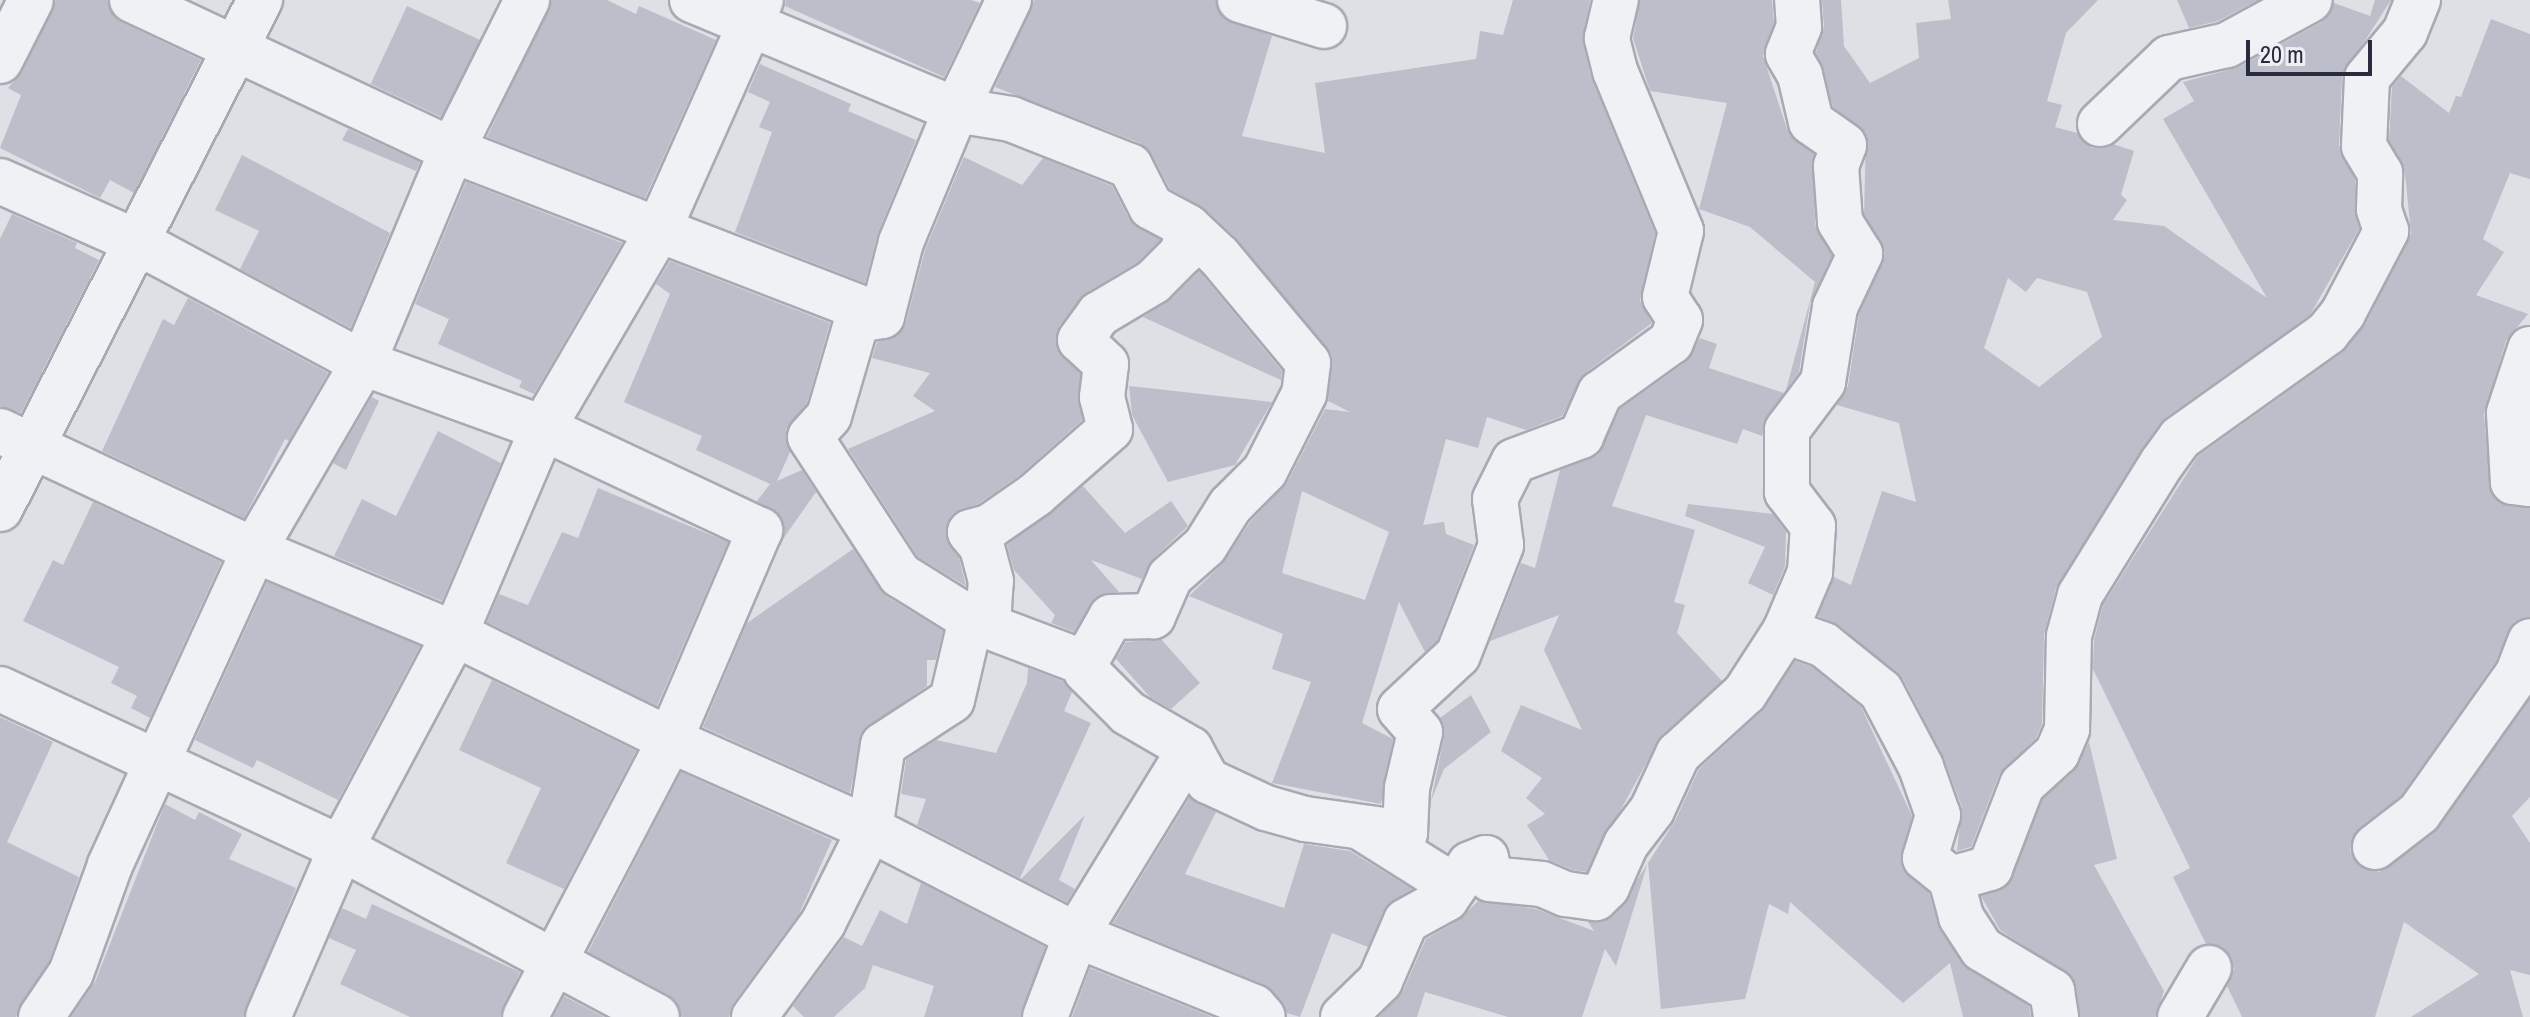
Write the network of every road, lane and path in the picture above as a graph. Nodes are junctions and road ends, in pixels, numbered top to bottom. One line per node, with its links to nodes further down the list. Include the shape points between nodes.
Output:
1 (31, 0): 15 (street)
2 (132, 0): 14 (street)
3 (260, 0): 14 (street)
4 (527, 0): 18 (street)
5 (692, 0): 12 (street)
6 (1009, 0): 16 (street)
7 (1240, 0): 13 (street)
8 (1616, 0): 40 (street, via 1607,38 1615,71 1681,231 1665,297 1680,320 1671,342 1600,393 1581,436 1514,461 1495,499 1501,545 1458,655 1400,709 1420,732 1407,788 1405,833)
9 (1797, 0): 32 (street, via 1799,27 1788,54 1800,75 1811,122 1844,145 1836,166 1840,222 1860,254 1835,307 1823,382 1787,430 1787,492 1813,526 1810,572)
10 (2310, 0): 17 (street, via 2227,45 2169,58)
11 (2418, 0): 44 (street, via 2405,32 2367,78 2364,146 2380,173 2379,209 2386,231 2343,313 2327,333 2180,438 2162,463 2080,595 2069,636 2067,729 2057,753 2022,785 1990,868)
12 (755, 13): 16 (street); 21 (street)
13 (1324, 26)
14 (237, 50): 18 (street); 22 (street)
15 (0, 61)
16 (956, 110): 20 (street, via 1011,119 1130,166 1151,207); 23 (street, via 901,242)
17 (2100, 124)
18 (452, 150): 21 (street); 25 (street)
19 (0, 181): 22 (street)
20 (1188, 227): 31 (street, via 1183,252 1153,282 1099,314 1080,340 1106,364 1102,397 1110,429 1035,495 989,527 970,532 982,547 991,581 989,607 972,615); 35 (street, via 1308,363 1304,394 1265,471 1230,506 1205,546 1170,577 1153,616 1111,617)
21 (658, 231): 23 (street); 26 (street)
22 (139, 243): 25 (street); 27 (street)
23 (882, 316): 31 (street, via 857,320 829,416 810,437 900,575)
24 (2530, 349): 28 (street, via 2509,413 2513,482)
25 (363, 363): 26 (street); 30 (street)
26 (543, 428): 33 (street); 37 (street, via 760,530)
27 (15, 439): 29 (street); 30 (street)
28 (2530, 484)
29 (0, 509)
30 (254, 550): 33 (street); 39 (street)
31 (974, 621): 35 (street); 41 (street, via 952,700 883,745)
32 (1785, 631): 44 (street, via 1824,645 1881,691 1921,767 1938,815 1925,858); 45 (street, via 1745,693 1678,754 1652,810 1596,898 1542,884 1490,879 1486,858 1470,864)
33 (455, 634): 37 (street); 43 (street)
34 (2530, 641): 42 (street, via 2518,673 2419,813)
35 (1085, 663): 38 (street, via 1086,671 1128,713)
36 (0, 689): 39 (street)
37 (670, 740): 41 (street); 47 (street)
38 (1190, 749): 40 (street, via 1208,781 1266,808); 46 (street)
39 (160, 765): 43 (street); 49 (street, via 110,865 71,973)
40 (1361, 827): 45 (street)
41 (870, 829): 46 (street); 53 (street, via 823,923)
42 (2375, 847)
43 (341, 848): 47 (street); 50 (street)
44 (1951, 879): 57 (street, via 1961,917 1982,949 2052,991)
45 (1452, 885): 56 (street, via 1446,899 1406,921 1380,981)
46 (1076, 935): 54 (street); 55 (street, via 1177,971 1254,1007)
47 (553, 960): 51 (street); 52 (street)
48 (2209, 968): 58 (street)
49 (41, 1017)
50 (268, 1017)
51 (525, 1017)
52 (657, 1017)
53 (754, 1017)
54 (1045, 1017)
55 (1263, 1017)
56 (1343, 1017)
57 (2056, 1017)
58 (2180, 1017)

